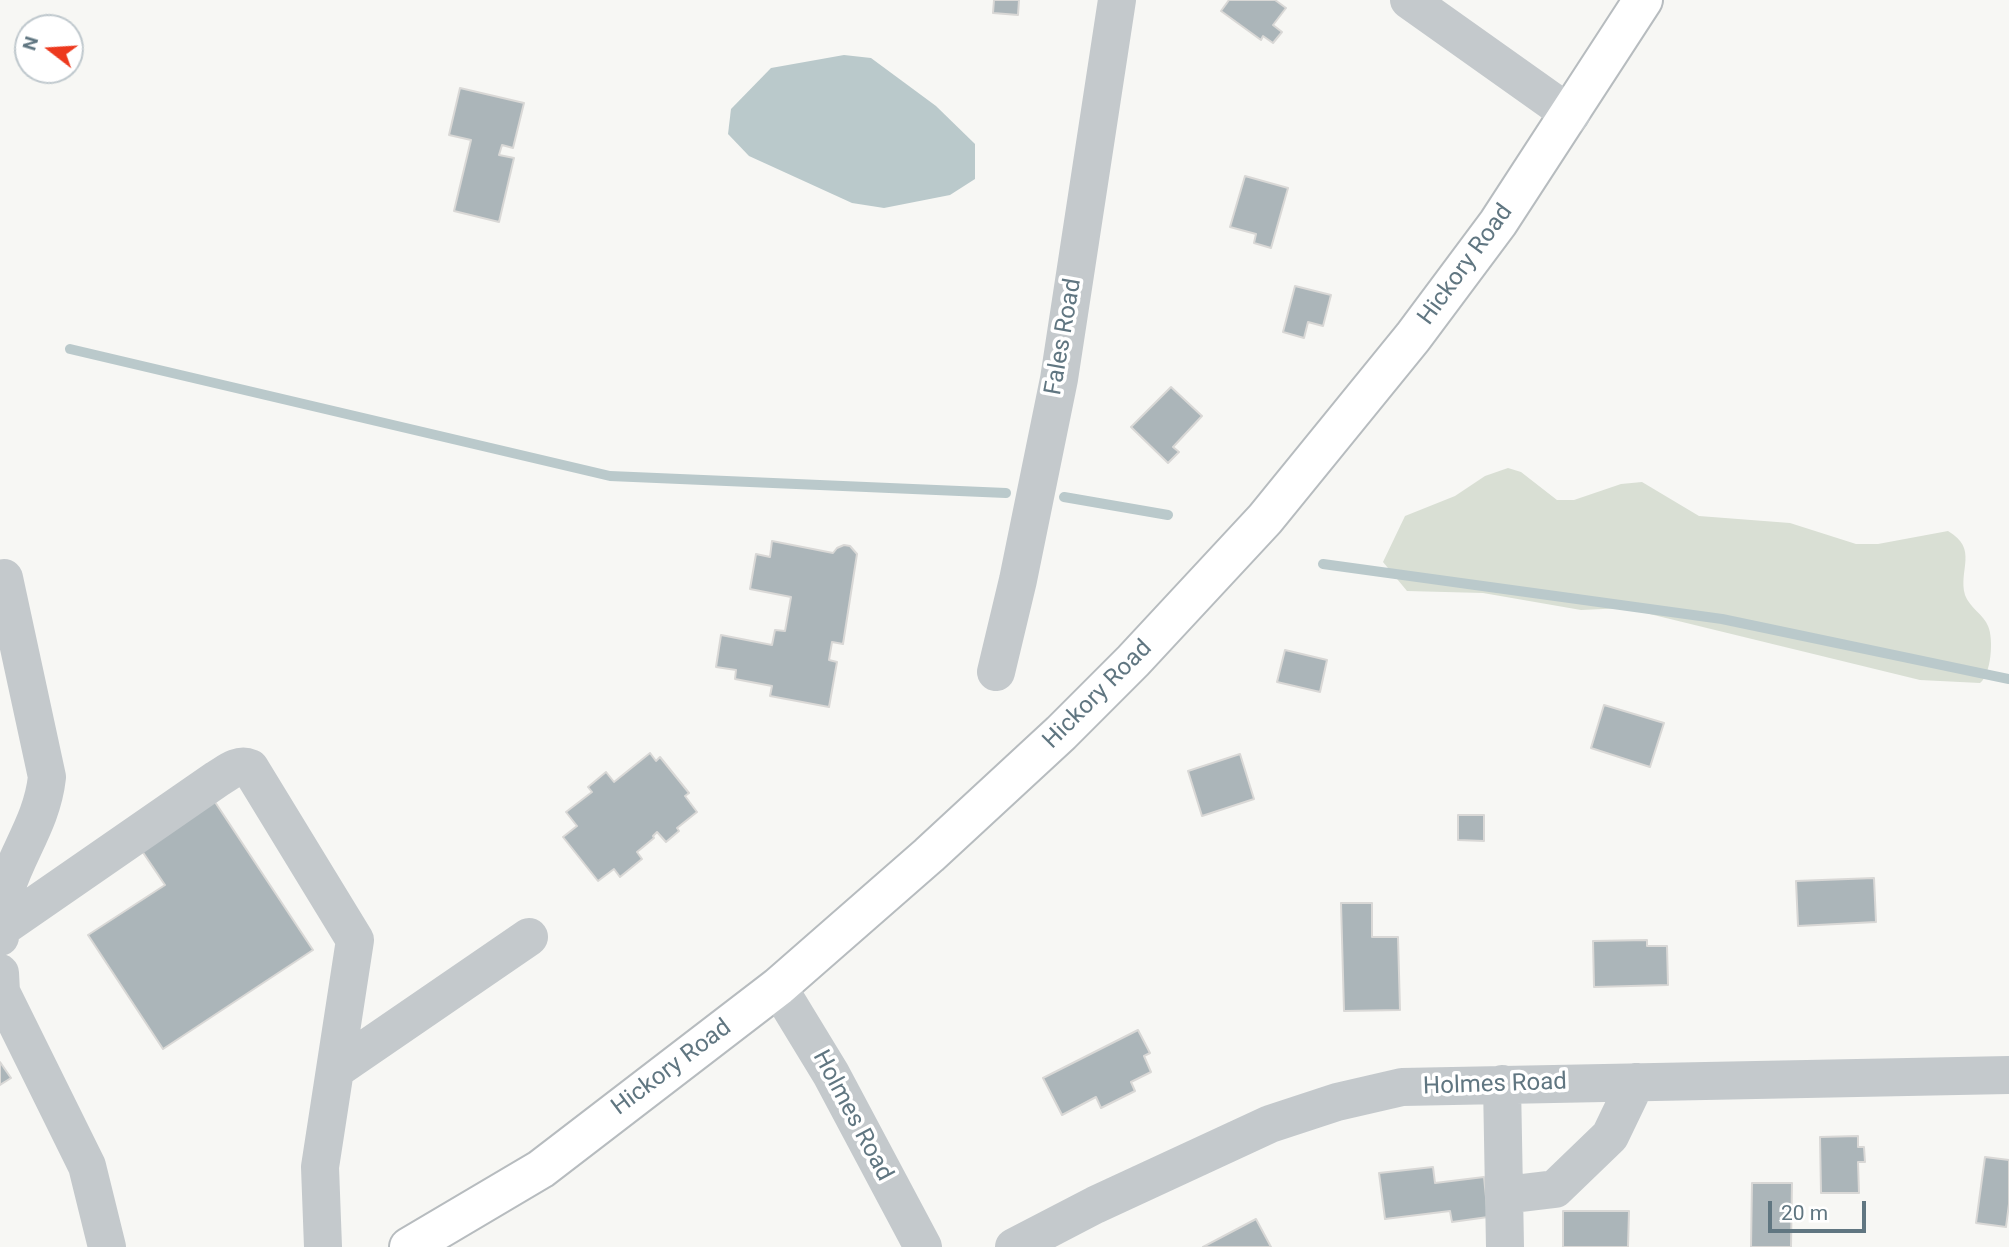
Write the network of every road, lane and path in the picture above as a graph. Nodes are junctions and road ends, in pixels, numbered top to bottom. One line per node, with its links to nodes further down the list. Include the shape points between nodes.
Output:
1 (1117, 0): 6 (street, Fales Road, via 1059,379)
2 (1409, 0): 4 (street)
3 (1643, 0): 4 (main road, Hickory Road)
4 (1570, 115): 11 (main road, Hickory Road, via 1498,223 1413,337 1265,519 1061,733)
5 (5, 579): 7 (street, via 47,777 44,801 6,889)
6 (996, 672)
7 (0, 929): 8 (street); 12 (street, via 217,779 237,767 250,768 355,940)
8 (0, 937)
9 (529, 937): 12 (street)
10 (0, 973): 17 (street, via 1,992 87,1166)
11 (778, 988): 19 (main road, Hickory Road, via 541,1168); 20 (street, Holmes Road, via 831,1074)
12 (335, 1070): 18 (street, via 320,1167)
13 (2009, 1075): 14 (street, Holmes Road)
14 (1636, 1082): 15 (street, Holmes Road); 16 (street, via 1610,1136 1555,1189)
15 (1502, 1084): 16 (street); 21 (street, Holmes Road, via 1402,1087 1269,1124)
16 (1505, 1195): 22 (street)
17 (107, 1247)
18 (323, 1247)
19 (409, 1247)
20 (923, 1247)
21 (1014, 1247)
22 (1505, 1247)

